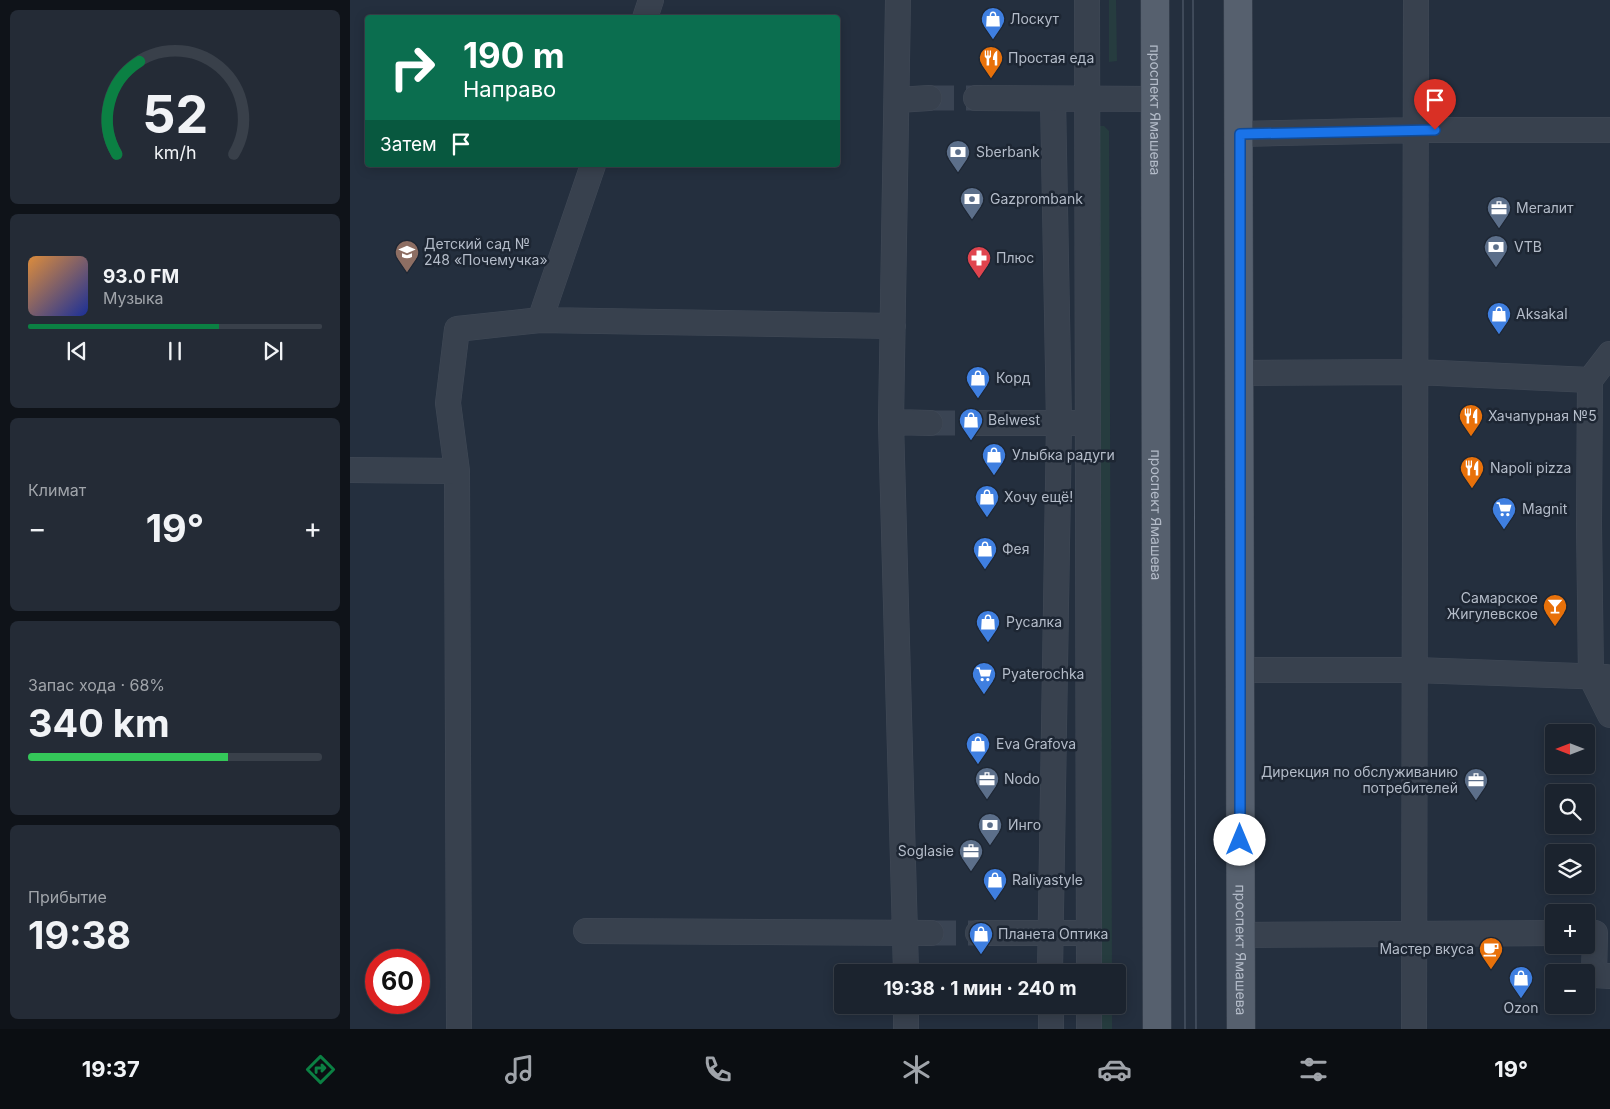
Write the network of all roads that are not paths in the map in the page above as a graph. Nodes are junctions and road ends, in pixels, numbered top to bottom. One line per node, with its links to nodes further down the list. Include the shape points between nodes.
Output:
1 (651, 0): 7 (lane)
2 (898, 0): 13 (lane)
3 (1087, 0): 10 (lane)
4 (1155, 0): 12 (main road, проспект Ямашева)
5 (1238, 0): 16 (main road, проспект Ямашева)
6 (1416, 0): 14 (lane)
7 (646, 15)
8 (929, 98): 13 (lane)
9 (976, 98): 11 (lane)
10 (1088, 98): 11 (lane); 12 (lane); 28 (lane)
11 (1053, 99): 27 (lane)
12 (1156, 99): 57 (main road, проспект Ямашева)
13 (898, 100): 19 (lane)
14 (1416, 130): 15 (lane); 16 (lane); 21 (lane)
15 (1610, 130)
16 (1240, 134): 22 (main road, проспект Ямашева)
17 (592, 167): 18 (lane)
18 (540, 320): 19 (lane); 30 (lane, via 457,329 448,403)
19 (893, 326): 24 (lane)
20 (1610, 354): 23 (lane)
21 (1416, 372): 22 (lane); 23 (lane); 33 (lane)
22 (1241, 373): 32 (main road, проспект Ямашева)
23 (1597, 389): 31 (lane)
24 (891, 422): 25 (lane); 37 (lane)
25 (930, 423)
26 (977, 423): 27 (lane)
27 (1060, 423): 28 (lane); 38 (lane)
28 (1088, 423): 41 (lane)
29 (350, 470): 30 (lane)
30 (457, 471): 53 (lane)
31 (1600, 524): 34 (lane)
32 (1239, 670): 33 (lane); 44 (main road, проспект Ямашева)
33 (1415, 670): 34 (lane); 42 (lane)
34 (1600, 677): 35 (lane)
35 (1610, 715)
36 (586, 931): 37 (lane)
37 (907, 932): 39 (lane); 46 (lane)
38 (1050, 932): 40 (lane); 41 (lane); 47 (lane)
39 (931, 933)
40 (978, 933)
41 (1088, 933): 48 (lane)
42 (1414, 933): 43 (lane); 44 (lane); 59 (lane)
43 (1545, 933)
44 (1241, 935): 58 (main road, проспект Ямашева)
45 (1594, 954): 49 (lane, via 1594,974)
46 (906, 964)
47 (1050, 964)
48 (1089, 964)
49 (1610, 976)
50 (906, 1014): 54 (lane)
51 (1051, 1014): 55 (lane)
52 (1089, 1014): 56 (lane)
53 (459, 1029)
54 (906, 1029)
55 (1051, 1029)
56 (1089, 1029)
57 (1157, 1029)
58 (1240, 1029)
59 (1414, 1029)

